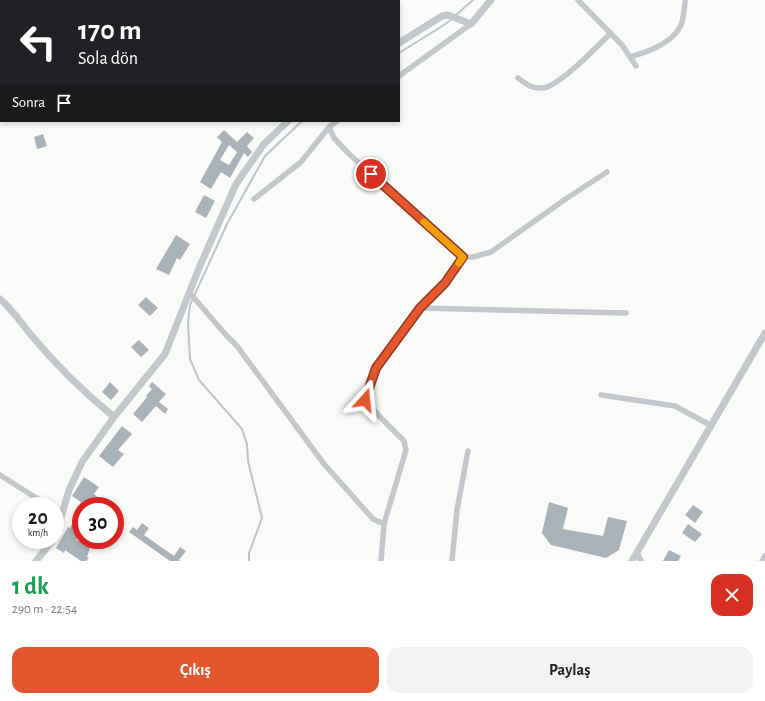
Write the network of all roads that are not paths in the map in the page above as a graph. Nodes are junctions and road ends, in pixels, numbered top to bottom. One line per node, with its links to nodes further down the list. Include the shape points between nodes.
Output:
1 (491, 0): 4 (street)
2 (578, 0): 5 (street)
3 (685, 2): 7 (street, via 681,26 675,33 650,51)
4 (470, 24): 6 (street, via 448,15 442,16); 9 (street)
5 (611, 34): 7 (street); 10 (street, via 559,81 544,88 529,87)
6 (400, 42)
7 (630, 57): 8 (street)
8 (636, 66)
9 (400, 75)
10 (518, 78)
11 (287, 122): 17 (street, via 264,144 236,184)
12 (336, 122): 13 (street)
13 (329, 127): 15 (street, via 302,162); 16 (street, via 334,138 348,153)
14 (607, 172): 16 (street, via 491,252)
15 (254, 199)
16 (463, 257): 19 (street, via 445,283)
17 (189, 292): 23 (street, via 165,354); 29 (street, via 236,346 324,464 373,518)
18 (0, 299): 23 (street, via 10,307 31,336 57,364)
19 (420, 308): 20 (street); 29 (street, via 376,368 365,400 404,441 406,450)
20 (626, 313)
21 (765, 332): 24 (street)
22 (601, 396): 24 (street, via 675,406)
23 (114, 417): 28 (street, via 82,462)
24 (710, 425): 31 (street)
25 (468, 451): 35 (street, via 457,510)
26 (0, 475): 27 (street)
27 (35, 497)
28 (64, 508)
29 (384, 524): 34 (street)
30 (46, 549): 33 (street)
31 (637, 553): 36 (street); 37 (street)
32 (765, 556): 38 (street)
33 (36, 561)
34 (381, 561)
35 (452, 561)
36 (632, 561)
37 (641, 561)
38 (762, 561)

